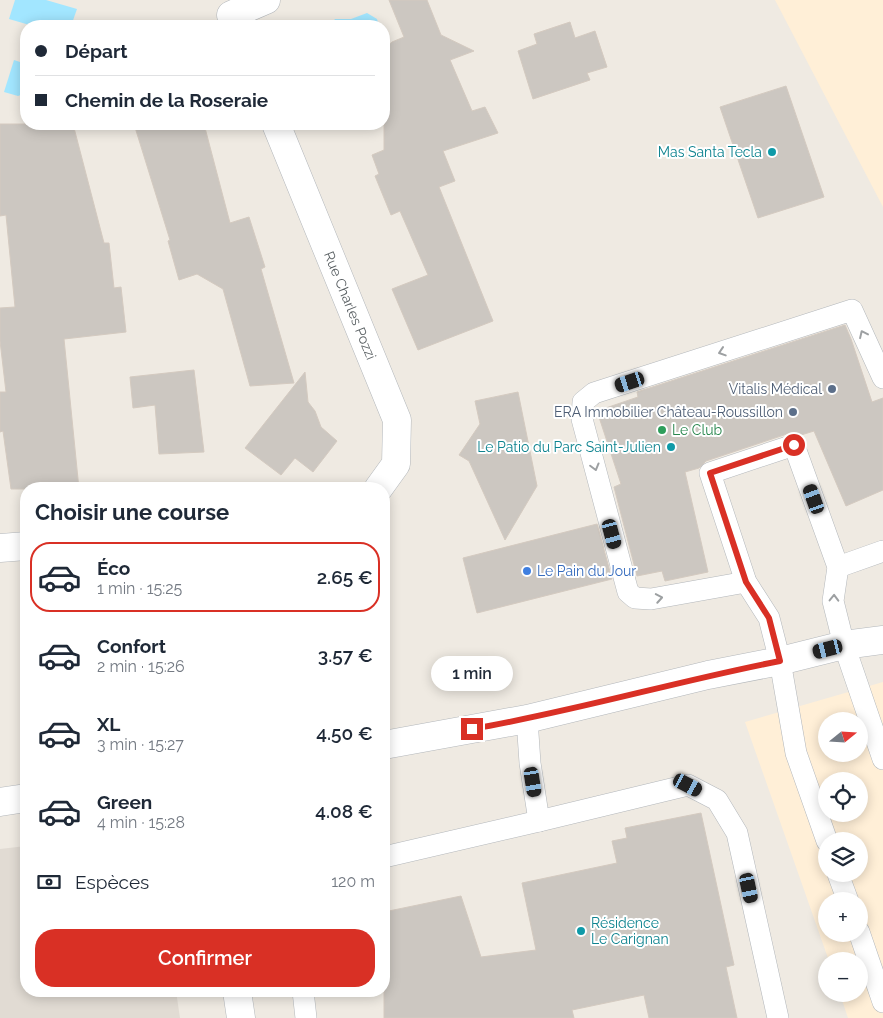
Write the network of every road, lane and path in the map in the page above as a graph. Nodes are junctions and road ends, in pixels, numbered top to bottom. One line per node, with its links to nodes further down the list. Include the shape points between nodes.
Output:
1 (266, 0): 2 (street)
2 (231, 14)
3 (278, 130): 5 (street, Rue Charles Pozzi, via 397,420 396,464)
4 (883, 378): 10 (lane, one-way to 10, via 852,310 594,393 583,402 582,419 628,592 635,598 651,599)
5 (383, 482)
6 (20, 546): 7 (street)
7 (0, 548)
8 (883, 552): 9 (lane)
9 (838, 567): 10 (lane, via 794,445 710,473); 12 (lane, one-way to 9, via 833,601)
10 (746, 582): 13 (lane, via 769,618)
11 (883, 640): 12 (street)
12 (844, 645): 13 (street); 16 (lane)
13 (780, 661): 14 (street); 20 (lane, via 796,753)
14 (527, 719): 15 (street); 19 (lane)
15 (390, 744)
16 (883, 757)
17 (20, 799): 18 (street)
18 (0, 802)
19 (539, 821): 21 (lane); 28 (lane, via 688,785 717,800 737,833)
20 (824, 832)
21 (390, 855)
22 (862, 942): 25 (lane)
23 (238, 997): 26 (street)
24 (304, 997): 27 (lane)
25 (883, 1002)
26 (241, 1018)
27 (306, 1018)
28 (778, 1018)

